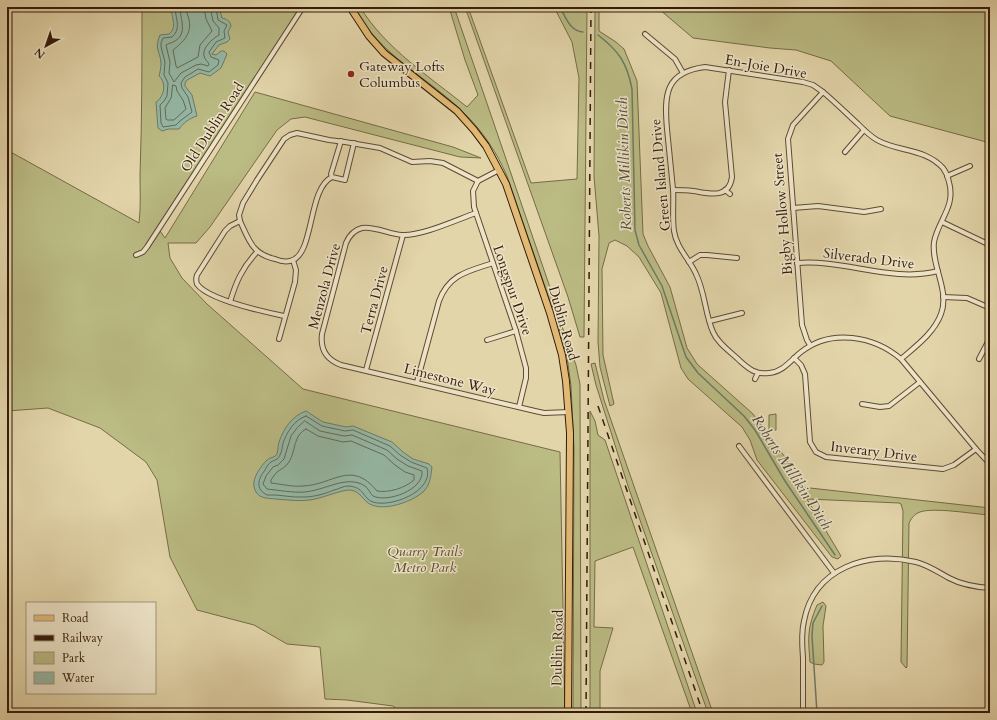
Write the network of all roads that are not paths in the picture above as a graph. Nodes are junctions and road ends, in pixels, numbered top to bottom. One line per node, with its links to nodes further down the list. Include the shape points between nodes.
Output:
1 (303, 7): 27 (street, Old Dublin Road, via 147,247)
2 (350, 7): 12 (main road, Dublin Road, via 384,53 463,117 486,146)
3 (645, 34): 5 (street, via 675,59)
4 (729, 70): 5 (street, En-Joie Drive, via 705,67); 6 (street, En-Joie Drive, via 794,79 813,85); 17 (street, via 725,102 732,177)
5 (683, 73): 16 (street, Green Island Drive, via 673,82 666,99)
6 (822, 92): 7 (street, En-Joie Drive); 19 (street, Bigby Hollow Street, via 793,125 788,139)
7 (864, 130): 10 (street); 14 (street, En-Joie Drive, via 877,141 929,157)
8 (341, 141): 9 (street); 13 (street); 22 (street, via 297,133 288,136 243,203)
9 (354, 143): 13 (street, via 345,180); 15 (street, via 380,148 412,162 443,163)
10 (845, 152)
11 (970, 166): 14 (street)
12 (499, 170): 15 (street); 56 (main road, Dublin Road, via 539,279 558,341)
13 (332, 176): 29 (street, via 326,179 320,189 302,251)
14 (947, 176): 23 (street, En-Joie Drive, via 950,200)
15 (478, 181): 21 (street, Longspur Drive, via 473,191)
16 (673, 190): 17 (street, via 716,194); 30 (street, Green Island Drive, via 674,233)
17 (725, 190): 18 (street)
18 (730, 194)
19 (793, 208): 20 (street, via 818,206 864,212); 32 (street, Bigby Hollow Street)
20 (881, 209)
21 (476, 212): 24 (street, via 424,232); 31 (street, Longspur Drive)
22 (240, 221): 26 (street); 35 (street, via 225,231 196,279 200,287 218,299)
23 (942, 222): 25 (street); 33 (street, via 934,247)
24 (403, 235): 45 (street, Menzola Drive, via 363,228 352,234 346,242 322,334 322,347); 49 (street, Terra Drive)
25 (990, 245)
26 (256, 252): 29 (street, via 274,259 288,262); 35 (street, via 238,277)
27 (136, 255)
28 (737, 258): 30 (street, via 707,254)
29 (293, 260): 38 (street, via 296,270 295,282)
30 (689, 262): 39 (street, Green Island Drive, via 699,282)
31 (493, 263): 40 (street, Longspur Drive); 52 (street, via 461,274 445,288 439,300)
32 (797, 263): 33 (street, Silverado Drive, via 817,262 916,276); 44 (street, Bigby Hollow Street, via 802,325)
33 (938, 271): 34 (street)
34 (943, 297): 36 (street, via 967,298); 47 (street, via 941,314 933,328)
35 (230, 302): 38 (street)
36 (990, 308)
37 (742, 314): 39 (street)
38 (284, 316): 42 (street)
39 (710, 322): 50 (street, Green Island Drive, via 719,342 748,368)
40 (516, 331): 43 (street); 55 (street, Longspur Drive, via 526,374)
41 (990, 338): 48 (street)
42 (279, 339)
43 (486, 340)
44 (810, 345): 46 (street); 47 (street, via 842,337 862,338 885,348)
45 (328, 358): 49 (street, Limestone Way, via 341,365)
46 (794, 358): 50 (street, via 776,372); 58 (street, Inverary Drive, via 804,370 810,442 819,455 943,469 954,465)
47 (901, 359): 53 (street)
48 (979, 359)
49 (366, 370): 52 (street, Limestone Way)
50 (758, 373): 51 (street)
51 (755, 380)
52 (417, 382): 55 (street, Limestone Way)
53 (920, 382): 54 (street, via 889,406); 58 (street)
54 (862, 404)
55 (519, 407): 56 (street, Limestone Way, via 544,413)
56 (569, 412): 62 (main road, Dublin Road)
57 (739, 446): 60 (street)
58 (976, 449): 59 (street)
59 (990, 464)
60 (834, 573): 61 (street, via 854,563 884,558 917,562 963,584); 63 (street, via 813,596 804,620)
61 (990, 588)
62 (568, 713)
63 (803, 713)

